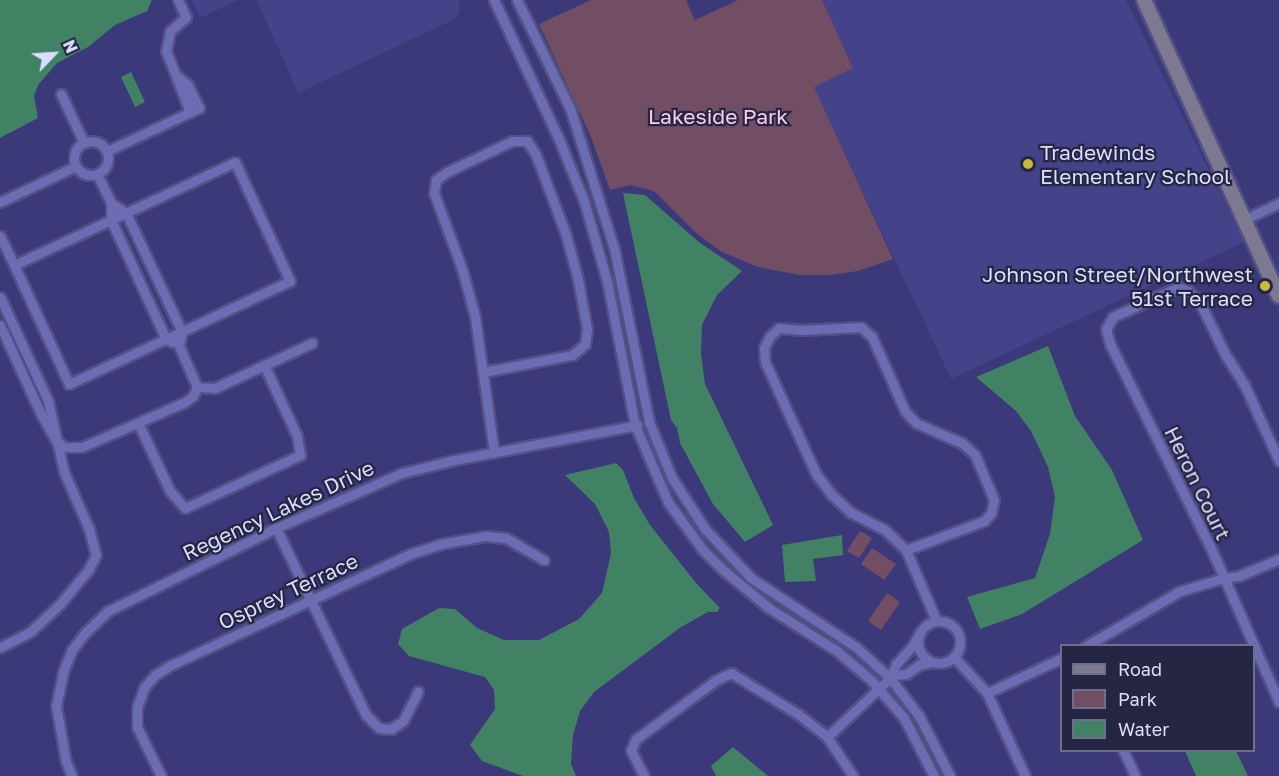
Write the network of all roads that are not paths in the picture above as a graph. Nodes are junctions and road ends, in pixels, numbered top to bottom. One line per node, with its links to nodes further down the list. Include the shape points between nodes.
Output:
1 (178, 0): 7 (street, via 186,17 170,31 166,45 178,77 188,85 195,110)
2 (494, 0): 30 (street, via 558,137 587,210 608,281)
3 (517, 0): 28 (street, via 570,108 614,248)
4 (1144, 0): 15 (street)
5 (61, 94): 6 (street)
6 (84, 143): 7 (street, via 94,142); 8 (street, via 75,155)
7 (107, 151): 9 (street, via 108,162)
8 (76, 166): 9 (street, via 88,175); 10 (street)
9 (98, 174): 11 (street)
10 (0, 202)
11 (111, 203): 13 (street); 14 (street)
12 (1279, 203): 15 (street)
13 (126, 213): 14 (street); 21 (street); 21 (street, via 235,162 290,281)
14 (111, 220): 17 (street); 22 (street)
15 (1244, 220): 18 (street)
16 (0, 236): 17 (street)
17 (14, 265): 22 (street, via 69,384)
18 (1279, 296)
19 (0, 297): 31 (street, via 48,401)
20 (0, 326): 31 (street)
21 (182, 332): 22 (street); 24 (street)
22 (166, 339): 24 (street)
23 (312, 343): 25 (street)
24 (179, 346): 27 (street)
25 (264, 365): 27 (street, via 215,388); 29 (street, via 297,436 300,455 185,508 170,490)
26 (483, 372): 26 (street, via 475,317 434,193 436,180 512,141 527,141 536,155 579,280 587,329 585,344 572,355); 32 (street)
27 (197, 387): 29 (street, via 189,400)
28 (650, 422): 30 (street, Regency Lakes Drive); 49 (street, via 656,444 686,504 725,553 760,584 856,647)
29 (138, 423): 31 (street, via 82,447 72,449)
30 (635, 425): 32 (street, Regency Lakes Drive); 50 (street, via 664,494 702,549 742,588 837,651)
31 (56, 441): 44 (street, via 96,555 60,604 30,632)
32 (494, 453): 34 (street, Regency Lakes Drive, via 402,473)
33 (1279, 461): 38 (street, Heron Court, via 1245,386 1199,301 1178,287 1113,317 1106,329 1110,344)
34 (276, 528): 39 (street); 56 (street, Regency Lakes Drive, via 130,598 108,611 85,633 63,672 56,706)
35 (906, 550): 35 (street, via 884,529 850,512 816,474 765,362 764,348 779,328 861,327 872,337 905,411 916,423 962,443 975,455 994,500 991,513 984,521); 40 (street)
36 (1279, 559): 38 (street, via 1239,576)
37 (544, 560): 39 (street, Osprey Terrace, via 506,538 486,536 440,544)
38 (1224, 578): 42 (street, via 1180,591); 43 (street, Heron Court)
39 (310, 601): 51 (street, via 352,690 366,715 379,728 391,729 403,721); 57 (street, Osprey Terrace, via 155,675 144,688 137,708 137,727)
40 (936, 620): 41 (street); 46 (street, via 949,622 958,632 960,645)
41 (920, 632): 48 (street, via 918,646); 49 (street)
42 (1088, 644)
43 (1253, 644)
44 (0, 647)
45 (1255, 648): 53 (street, Heron Court)
46 (954, 657): 48 (street); 52 (street)
47 (1060, 659): 52 (street)
48 (932, 662): 49 (street)
49 (891, 677): 50 (street); 61 (street, via 919,716)
50 (879, 688): 54 (street); 60 (street, via 904,718)
51 (418, 692)
52 (987, 693): 62 (street)
53 (1279, 702)
54 (827, 737): 58 (street, via 798,714 731,673 636,739 631,750); 59 (street)
55 (1124, 752): 63 (street)
56 (72, 776)
57 (161, 776)
58 (644, 776)
59 (853, 776)
60 (934, 776)
61 (950, 776)
62 (1026, 776)
63 (1135, 776)

